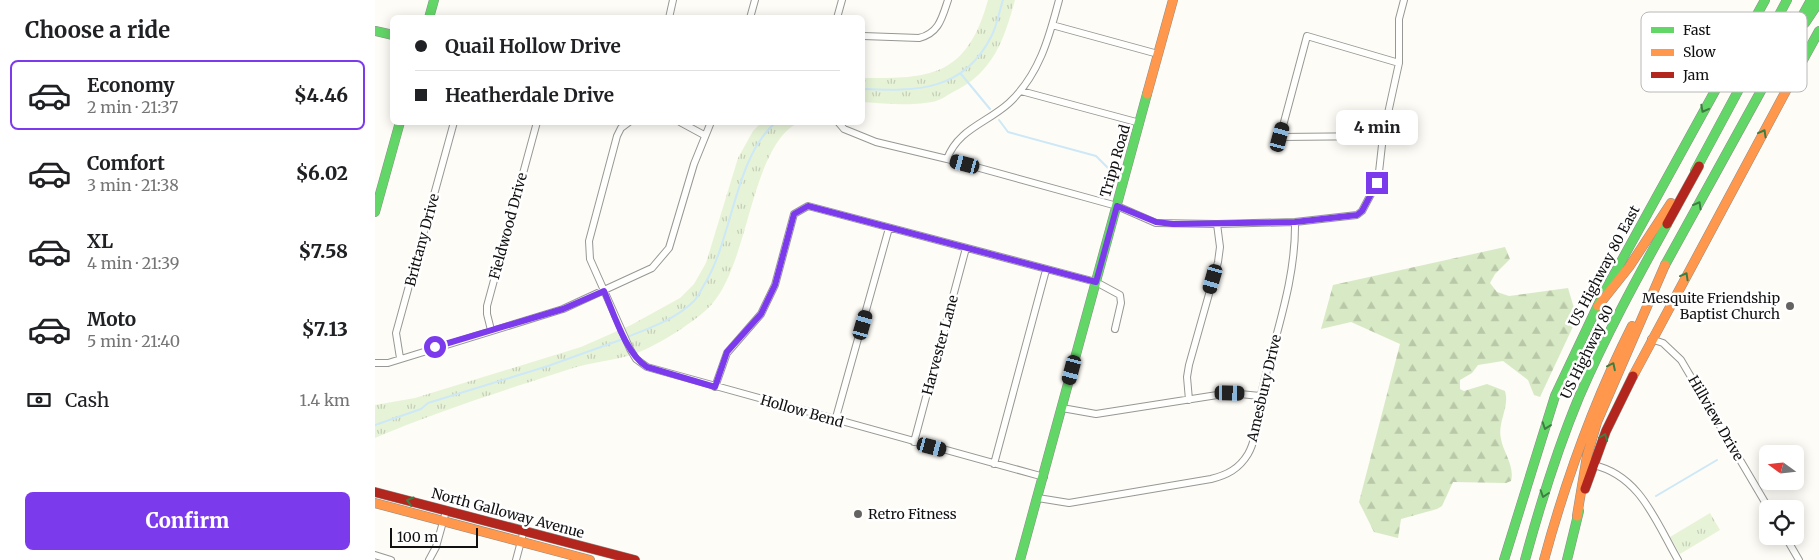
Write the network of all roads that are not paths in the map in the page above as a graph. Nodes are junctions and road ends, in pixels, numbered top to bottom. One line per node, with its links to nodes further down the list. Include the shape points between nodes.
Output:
1 (434, 0): 16 (main road)
2 (673, 0): 17 (street)
3 (755, 0): 18 (street)
4 (842, 0): 19 (street)
5 (948, 0): 25 (street, via 941,21 928,36)
6 (1059, 0): 21 (street)
7 (1173, 0): 27 (main road, Tripp Road)
8 (1404, 0): 28 (street, via 1399,19)
9 (1765, 0): 13 (main road, US Highway 80 East, one-way to 13)
10 (1787, 0): 14 (main road)
11 (1811, 0): 15 (main road)
12 (1819, 2): 20 (main road)
13 (1758, 12)
14 (1781, 12)
15 (1804, 12)
16 (430, 15)
17 (670, 15)
18 (751, 15)
19 (838, 15)
20 (1807, 21)
21 (1053, 25): 27 (street); 29 (street, via 1038,65)
22 (375, 31): 24 (main road)
23 (1819, 31): 26 (main road, one-way to 23)
24 (390, 35)
25 (865, 36)
26 (1807, 53)
27 (1158, 54): 34 (main road, Tripp Road)
28 (1399, 63): 43 (street); 43 (street, via 1307,36 1280,137)
29 (1021, 91): 34 (street); 44 (street, via 996,114 958,138)
30 (1714, 92): 56 (main road, US Highway 80 East, one-way to 56)
31 (1738, 92): 45 (main road)
32 (1760, 92): 52 (main road, one-way to 32)
33 (1786, 92): 59 (main road, one-way to 33)
34 (1140, 123): 46 (main road, Tripp Road)
35 (399, 125): 47 (main road)
36 (453, 125): 60 (street, Brittany Drive, via 396,333)
37 (536, 125): 58 (street, Fieldwood Drive, via 487,306)
38 (625, 125): 55 (street, Hollow Bend, via 617,136 589,241 590,259)
39 (686, 125): 42 (street)
40 (709, 125): 42 (street)
41 (841, 125): 44 (street, via 877,142)
42 (704, 135): 55 (street, via 669,248 652,268)
43 (1383, 136): 48 (street, via 1378,181 1362,211 1357,215)
44 (947, 159): 46 (street)
45 (1699, 166): 56 (main road, via 1675,195 1629,267); 88 (main road, US Highway 80, one-way to 88, via 1579,397 1557,452)
46 (1117, 206): 49 (street, via 1156,222); 54 (main road, Tripp Road)
47 (375, 212)
48 (1295, 222): 49 (street); 63 (street, Amesbury Drive, via 1292,274)
49 (1217, 224): 64 (street, via 1218,262 1189,365)
50 (889, 228): 51 (street); 62 (street, via 808,206 798,210 794,214 775,285 761,314 727,352); 66 (street)
51 (966, 248): 53 (street); 67 (street, Harvester Lane)
52 (1666, 263): 76 (main road, via 1656,294 1597,424); 89 (main road, US Highway 80, one-way to 52, via 1561,496 1589,420 1615,360)
53 (1045, 270): 54 (street); 68 (street)
54 (1096, 282): 57 (street, via 1120,296); 65 (main road, Tripp Road)
55 (604, 291): 58 (street, via 563,309); 62 (street, Hollow Bend, via 636,359 647,367)
56 (1597, 306): 87 (main road, US Highway 80 East, one-way to 87, via 1555,396)
57 (1115, 329)
58 (491, 330): 60 (street)
59 (1651, 339): 69 (main road, one-way to 59); 73 (street, Hillview Drive, via 1663,343 1681,360)
60 (400, 358): 61 (street)
61 (375, 364)
62 (715, 387): 66 (street, Hollow Bend)
63 (1260, 396): 64 (street, via 1230,393); 72 (street, Amesbury Drive, via 1253,444 1233,472 1211,479 1069,503)
64 (1189, 400): 65 (street, via 1104,414)
65 (1062, 408): 70 (main road, Tripp Road)
66 (835, 421): 67 (street, Hollow Bend)
67 (914, 442): 68 (street, Hollow Bend)
68 (994, 464): 70 (street, Hollow Bend)
69 (1593, 465): 76 (main road); 91 (street, via 1613,471 1637,490)
70 (1044, 477): 72 (main road, Tripp Road)
71 (375, 492): 75 (main road, North Galloway Avenue, one-way to 71)
72 (1038, 498): 86 (main road, Tripp Road)
73 (1764, 500)
74 (375, 503): 75 (main road, North Galloway Avenue)
75 (445, 516): 77 (main road, North Galloway Avenue); 78 (main road, North Galloway Avenue); 82 (street, via 437,547)
76 (1577, 516): 90 (main road)
77 (524, 530): 78 (street); 85 (main road, North Galloway Avenue)
78 (521, 541): 83 (street); 84 (main road, North Galloway Avenue)
79 (1790, 545): 92 (street)
80 (375, 555): 81 (street)
81 (391, 560)
82 (429, 560)
83 (516, 560)
84 (590, 560)
85 (635, 560)
86 (1020, 560)
87 (1504, 560)
88 (1525, 560)
89 (1544, 560)
90 (1567, 560)
91 (1678, 560)
92 (1799, 560)

